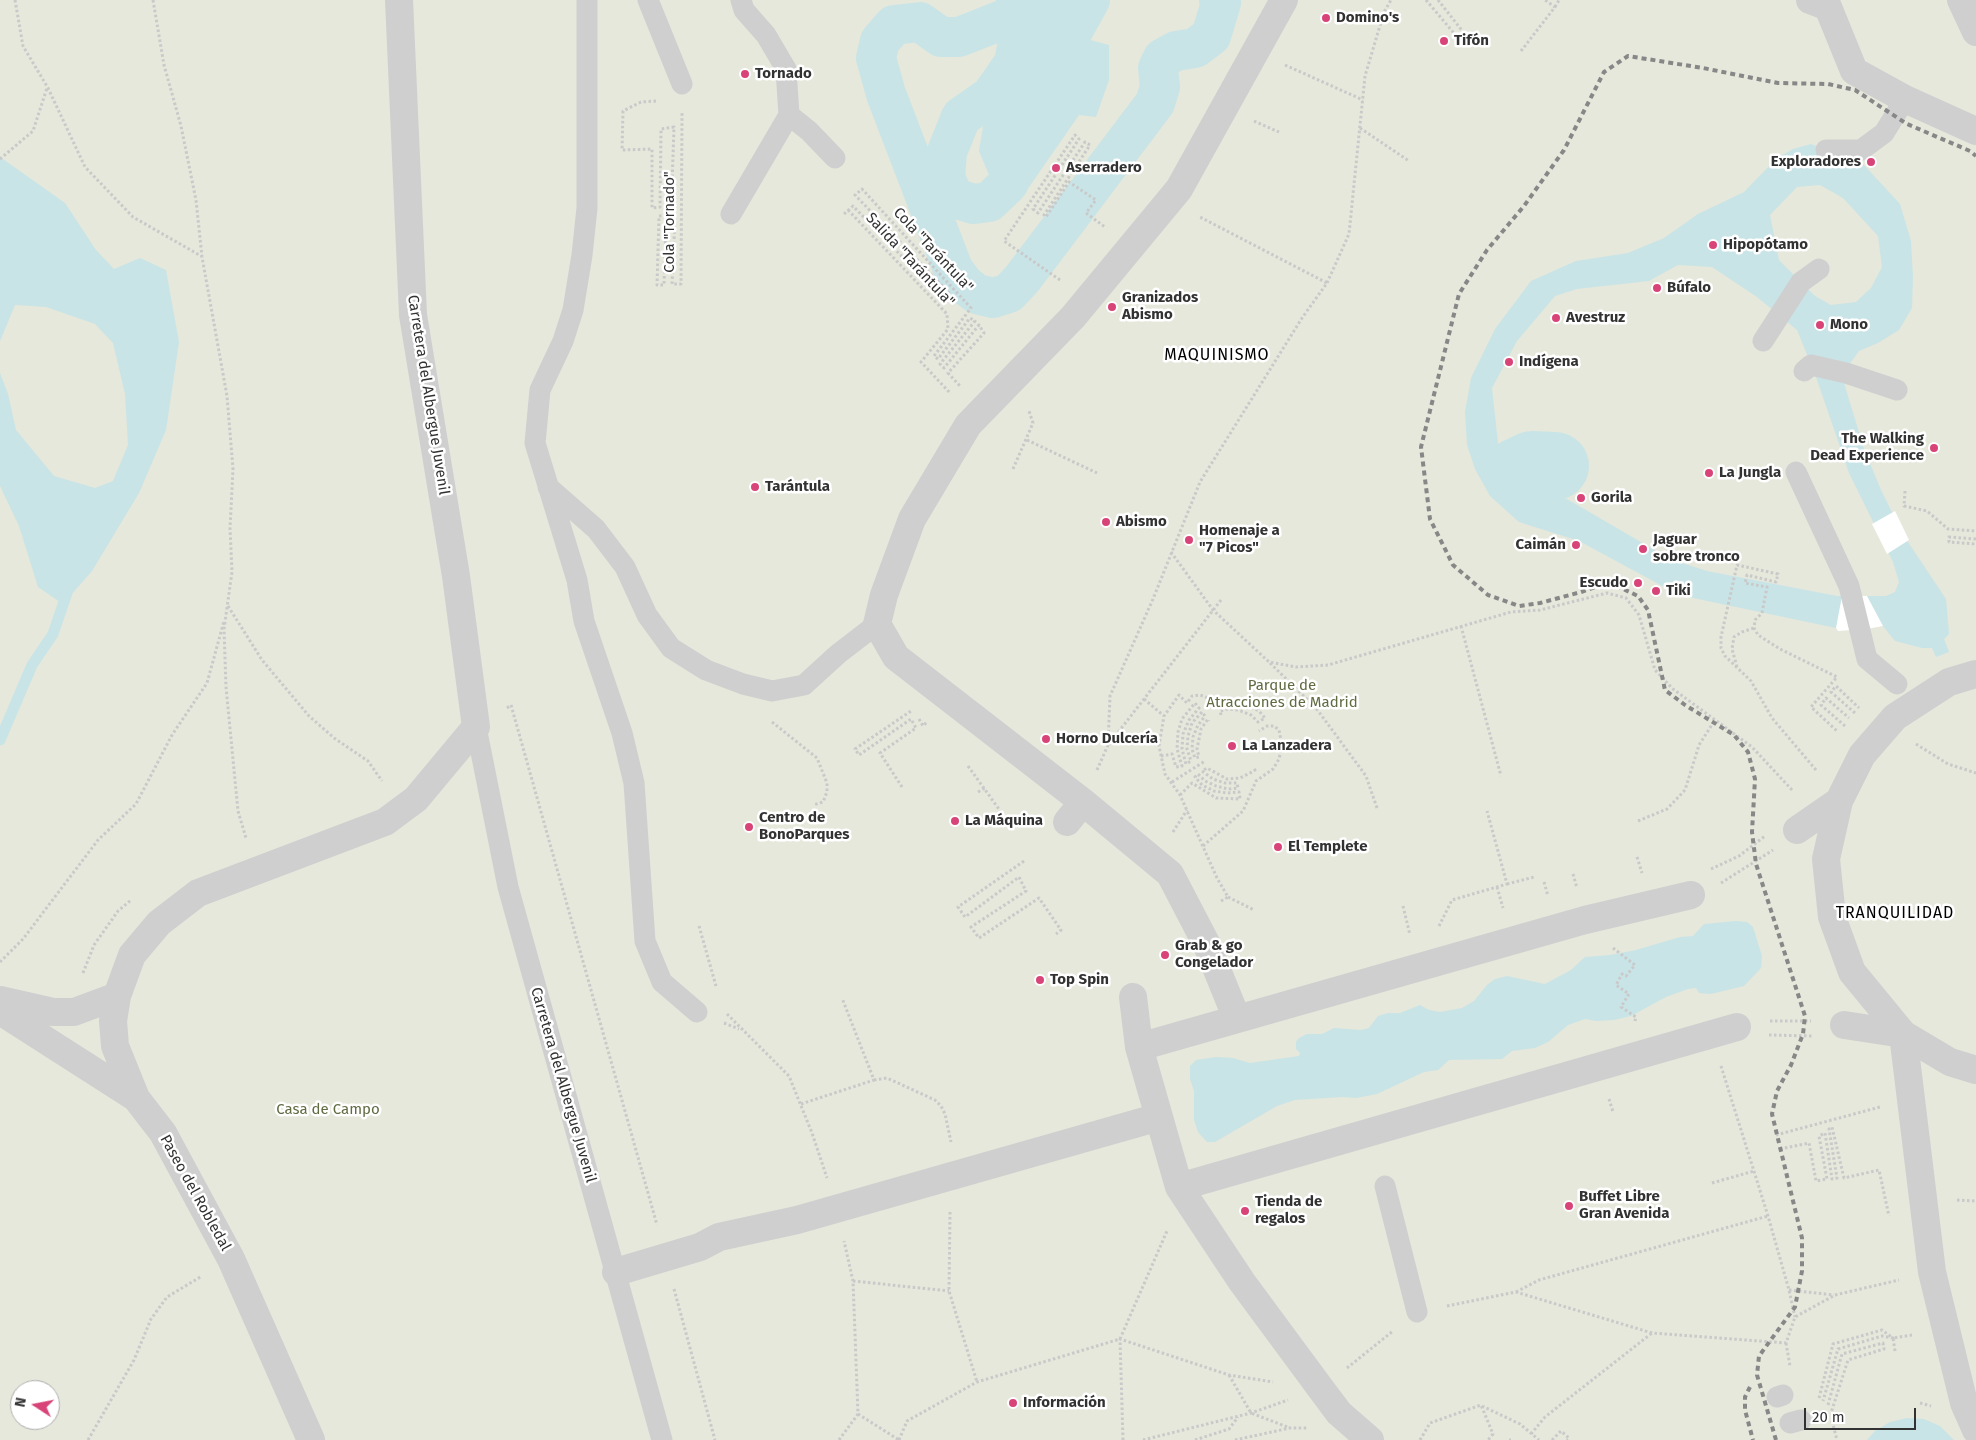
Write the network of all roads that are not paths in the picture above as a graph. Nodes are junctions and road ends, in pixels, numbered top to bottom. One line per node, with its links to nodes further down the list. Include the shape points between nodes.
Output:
1 (399, 0): 25 (street, Carretera del Albergue Juvenil, via 413,315 456,576)
2 (587, 0): 21 (lane, via 587,208 573,310 563,341 540,390 535,443)
3 (648, 0): 9 (lane)
4 (742, 0): 11 (lane, via 744,10 766,35 786,69)
5 (1284, 0): 22 (street, via 1179,189 1073,317 968,425 912,519 884,595)
6 (1962, 0): 8 (street)
7 (1829, 2): 10 (street, via 1854,71)
8 (1976, 32)
9 (682, 84)
10 (1904, 99): 12 (street); 13 (lane, via 1884,132 1861,150)
11 (789, 115): 14 (lane); 15 (lane)
12 (1976, 131)
13 (1826, 150)
14 (835, 158)
15 (731, 214)
16 (1819, 268): 17 (lane, via 1801,282)
17 (1763, 341)
18 (1813, 370): 19 (lane)
19 (1896, 392)
20 (1796, 472): 24 (lane, via 1849,586 1867,659)
21 (548, 487): 22 (lane, via 596,529 625,567 647,615 671,648 706,670 772,691 804,685); 33 (lane, via 576,580 584,621 622,733 634,783 645,941 662,982)
22 (877, 624): 34 (street, via 896,657 954,703 1075,812 1170,874 1207,945)
23 (1976, 674): 26 (street, via 1949,682 1889,724 1862,755)
24 (1897, 684)
25 (476, 728): 29 (street, via 416,799 384,822 198,893 159,923 132,955); 44 (lane, Carretera del Albergue Juvenil, via 508,887)
26 (1841, 796): 27 (street); 37 (street, via 1826,859 1832,917 1852,972)
27 (1797, 830)
28 (1690, 895): 34 (street, via 1599,916)
29 (116, 996): 31 (street, via 74,1012 53,1012); 40 (street, via 114,1046)
30 (1134, 997): 38 (street)
31 (0, 1000)
32 (0, 1011): 40 (street, Paseo del Robledal)
33 (697, 1012)
34 (1237, 1019): 38 (street)
35 (1844, 1025): 37 (street)
36 (1722, 1031): 43 (street)
37 (1903, 1034): 39 (street, via 1950,1062); 46 (street, via 1932,1272 1964,1403)
38 (1139, 1047): 41 (street)
39 (1976, 1070)
40 (136, 1098): 48 (street, Paseo del Robledal, via 163,1133 231,1259)
41 (1159, 1117): 43 (street); 44 (street, via 797,1220 719,1237 700,1247)
42 (1385, 1186): 45 (lane)
43 (1179, 1187): 47 (street, via 1242,1282 1321,1390 1339,1413)
44 (616, 1272): 49 (lane, Carretera del Albergue Juvenil)
45 (1417, 1312)
46 (1976, 1430)
47 (1363, 1434)
48 (311, 1440)
49 (662, 1440)

